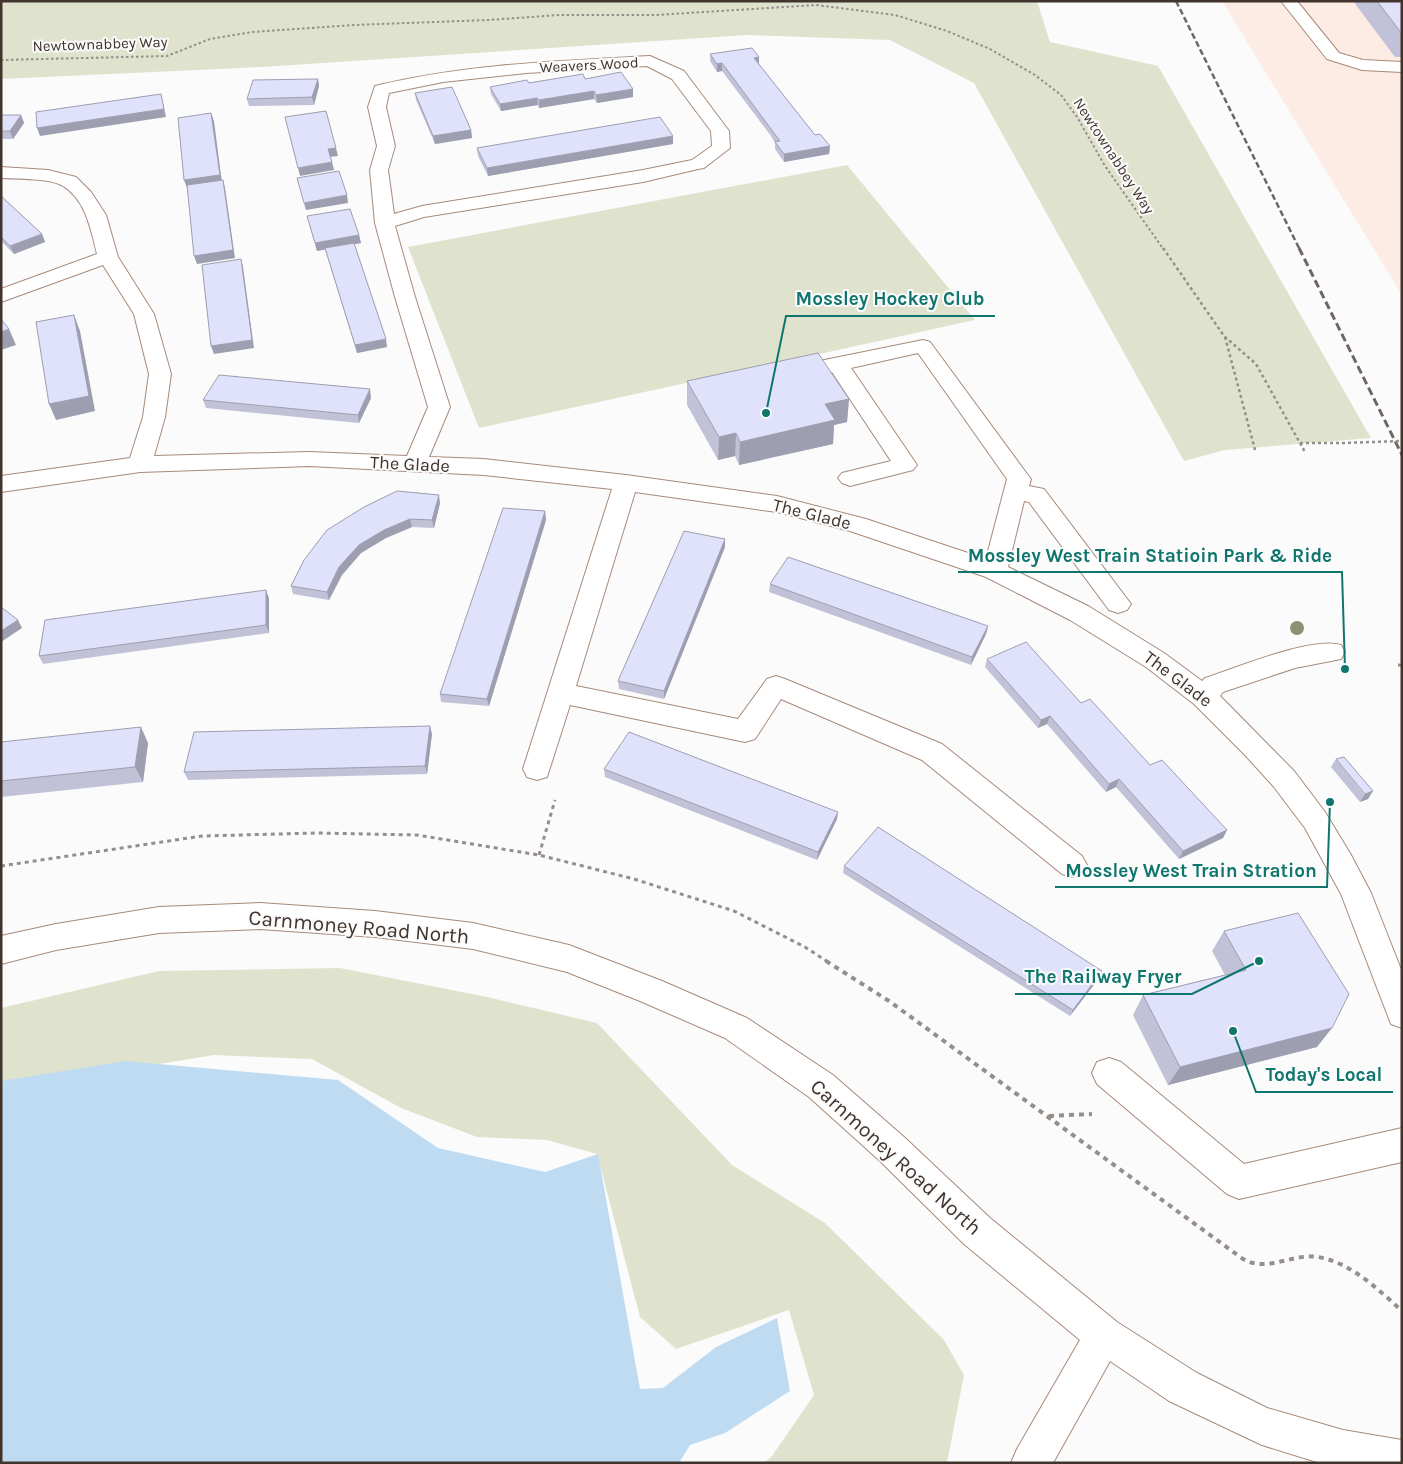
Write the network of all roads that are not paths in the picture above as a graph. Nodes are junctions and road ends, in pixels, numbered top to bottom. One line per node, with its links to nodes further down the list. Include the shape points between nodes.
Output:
1 (1288, 1): 2 (street, via 1333,56 1362,65)
2 (1402, 68)
3 (1, 172): 5 (street, via 68,181 84,196 96,215)
4 (385, 223): 4 (street, Weavers Wood, via 380,170 386,146 377,107 381,90 442,76 650,61 678,75 720,131 721,148 698,164 644,176 422,212); 10 (street, Weavers Wood, via 439,407)
5 (108, 257): 6 (street); 9 (street, via 144,314 160,374 154,417)
6 (1, 296)
7 (838, 364): 8 (street); 11 (street, via 905,465); 14 (street, via 923,346 1019,479)
8 (774, 377)
9 (140, 464): 10 (street, The Glade, via 309,459); 13 (street, The Glade)
10 (415, 464): 12 (street, The Glade, via 484,467)
11 (850, 478)
12 (626, 483): 15 (street, The Glade, via 777,504 857,525); 18 (street)
13 (1, 484)
14 (1015, 492): 15 (street); 16 (street, via 1036,495)
15 (995, 571): 19 (street, The Glade, via 1104,627)
16 (1118, 604)
17 (1332, 652): 19 (street, via 1293,659 1214,685)
18 (560, 694): 20 (street); 21 (street, via 745,731 776,686 932,752)
19 (1204, 697): 23 (street, The Glade, via 1261,753 1315,820 1356,893)
20 (537, 769)
21 (1072, 865)
22 (1, 950): 26 (street, Carnmoney Road North, via 56,936 159,920 260,916 375,924 472,936 569,959 736,1028 821,1086 977,1231)
23 (1402, 1014)
24 (1109, 1073): 25 (street, via 1239,1182)
25 (1402, 1145)
26 (1104, 1335): 27 (street, Carnmoney Road North, via 1183,1387 1262,1426 1342,1450); 28 (street)
27 (1402, 1460)
28 (1031, 1463)

